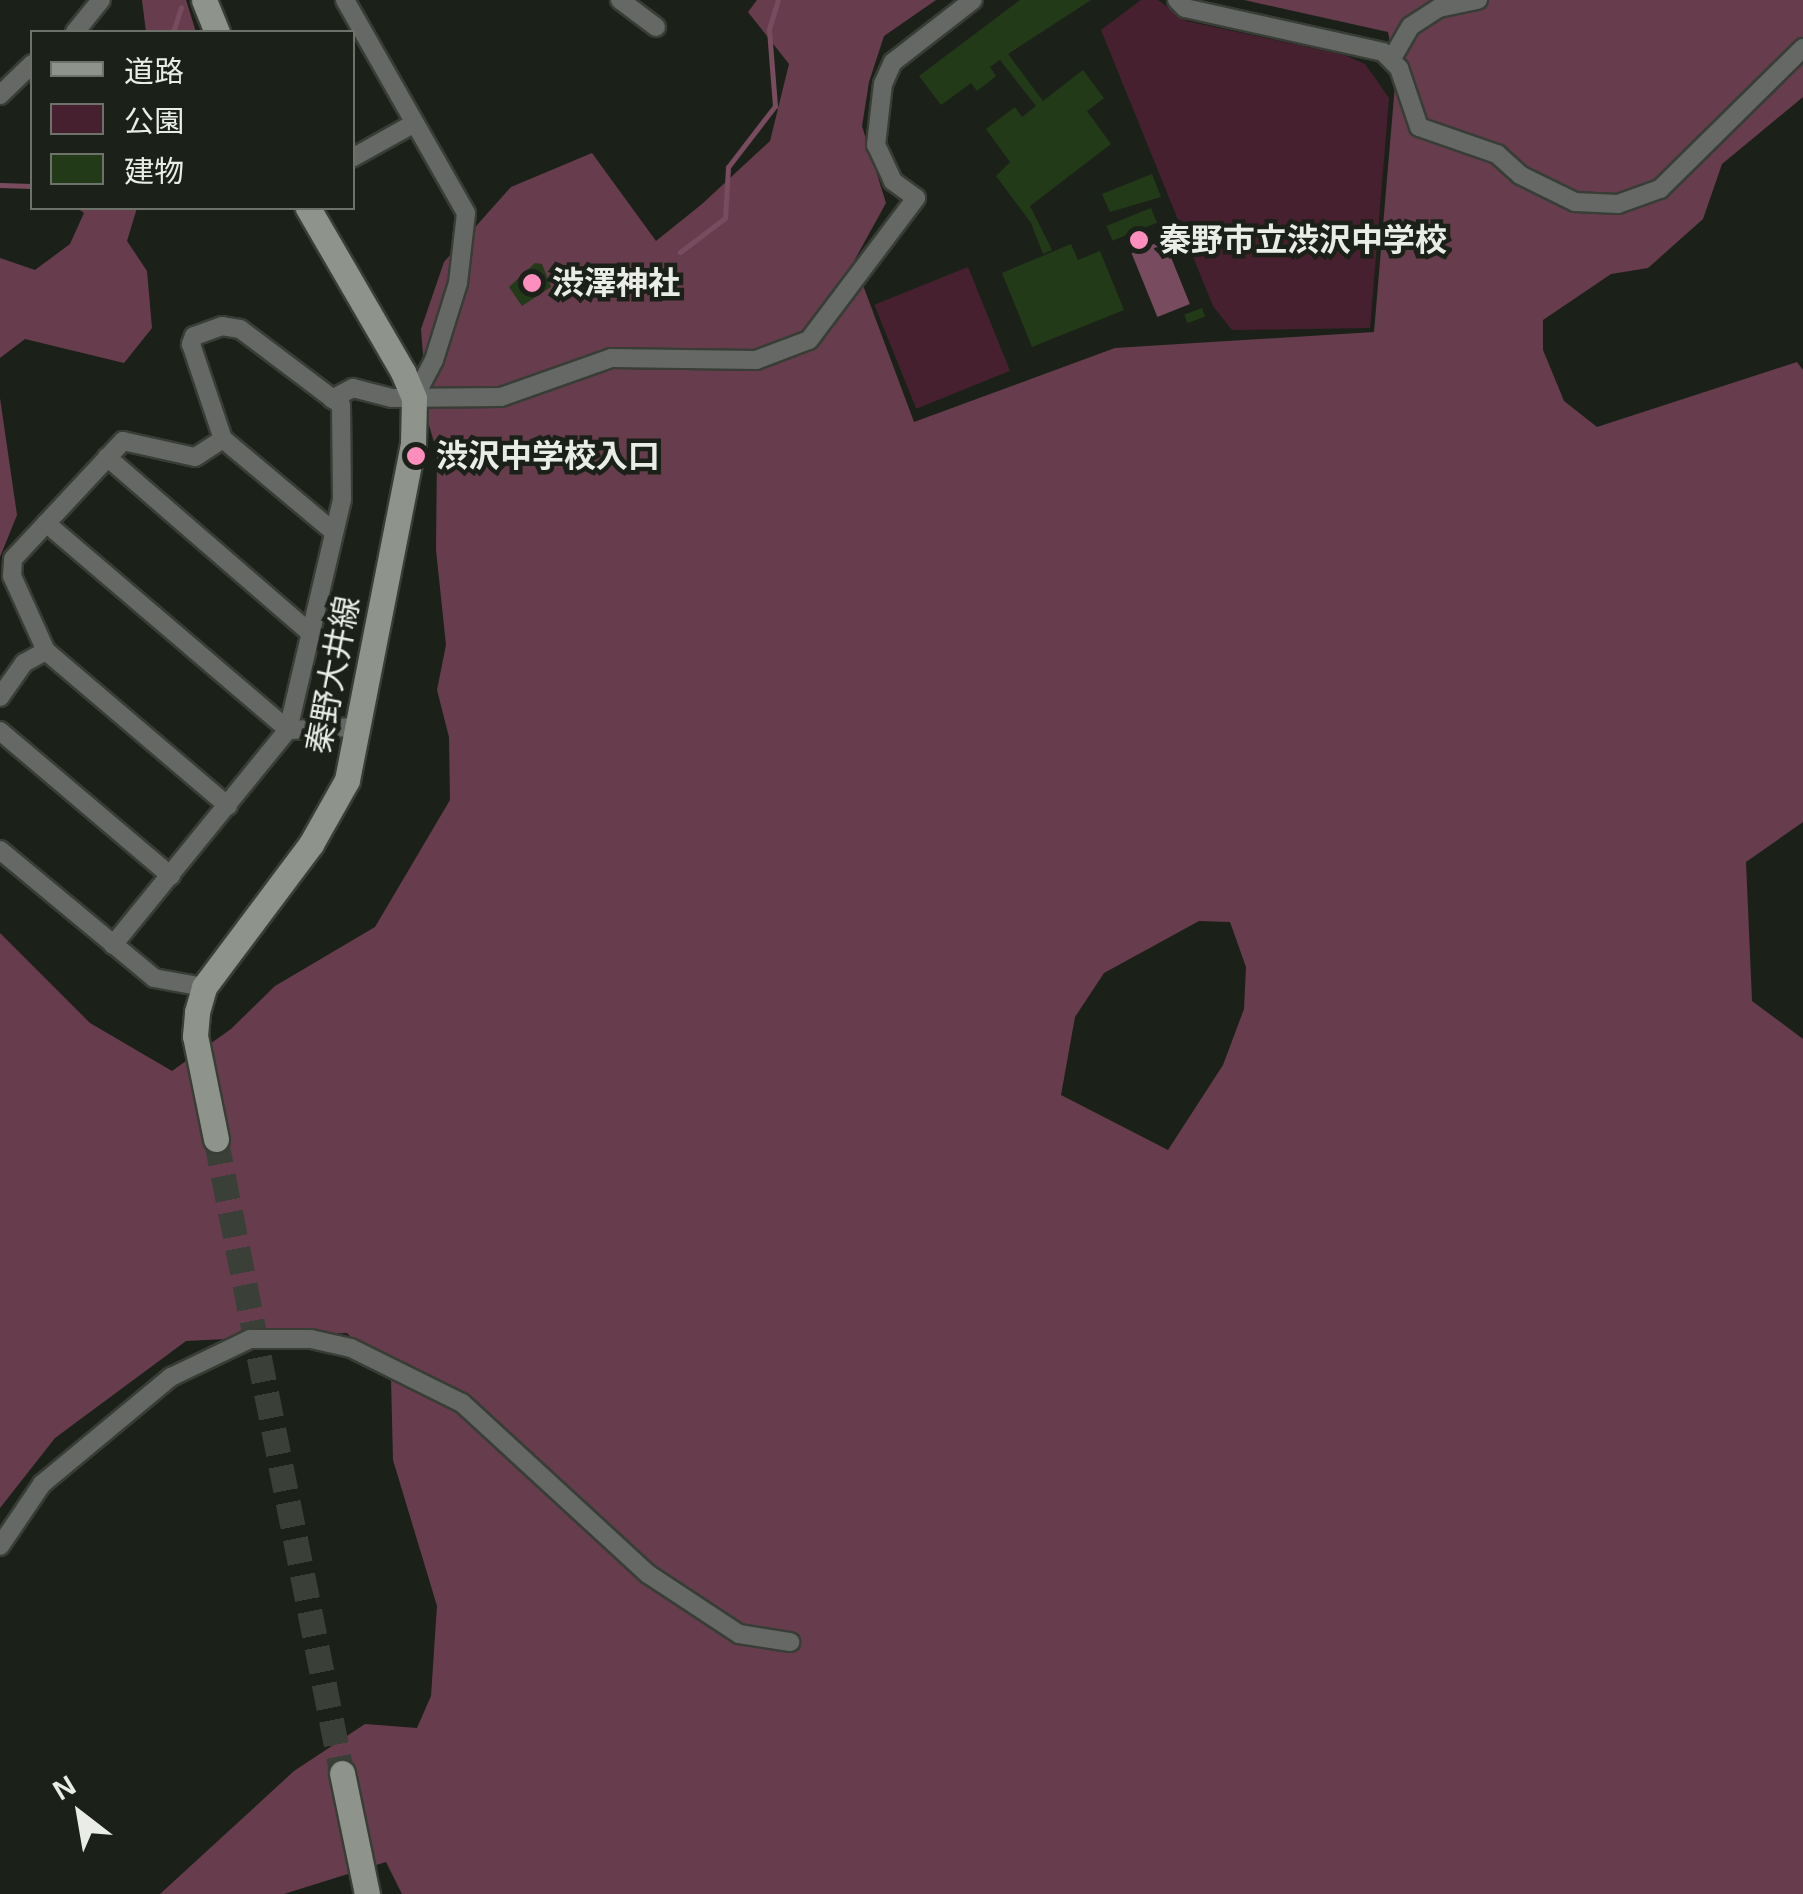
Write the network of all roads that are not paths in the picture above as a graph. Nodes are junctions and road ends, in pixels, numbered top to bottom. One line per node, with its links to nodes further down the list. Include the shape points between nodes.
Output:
1 (102, 0): 9 (street)
2 (204, 0): 10 (main road)
3 (345, 0): 15 (street)
4 (620, 0): 8 (street)
5 (972, 0): 18 (street, via 893,62 882,84 876,144 893,181 916,198 809,340 756,360 611,358 501,397)
6 (1177, 0): 12 (street, via 1185,8 1383,52)
7 (1478, 0): 12 (street, via 1439,8 1411,26)
8 (656, 27)
9 (77, 30)
10 (216, 30)
11 (1803, 48): 12 (street, via 1660,189 1618,204 1558,198 1497,154 1432,137 1419,128)
12 (1391, 60)
13 (30, 66): 14 (street)
14 (0, 95)
15 (412, 124): 16 (street); 18 (street, via 468,226 434,360)
16 (355, 156)
17 (309, 210): 18 (main road)
18 (414, 398): 19 (street, via 352,388); 27 (main road, 秦野大井線, via 414,443)
19 (332, 399): 20 (street, via 240,329 205,331 191,344); 23 (street, via 341,405 342,499)
20 (224, 439): 21 (street, via 195,457 123,441); 23 (street)
21 (107, 457): 22 (street); 24 (street)
22 (46, 523): 25 (street, via 14,559 12,576); 28 (street)
23 (334, 532): 24 (street)
24 (310, 632): 28 (street)
25 (46, 650): 26 (street, via 24,663); 30 (street)
26 (0, 697)
27 (356, 727): 28 (street); 34 (main road, 秦野大井線, via 347,780 311,844)
28 (288, 730): 30 (street)
29 (0, 731): 32 (street)
30 (228, 806): 32 (street)
31 (0, 850): 33 (street)
32 (171, 876): 33 (street)
33 (113, 945): 34 (street, via 154,978)
34 (204, 987): 35 (main road, 秦野大井線, via 195,1036)
35 (216, 1138)
36 (0, 1546): 37 (street, via 42,1484 171,1377 250,1340 311,1339 351,1348 462,1403 648,1574 739,1634)
37 (790, 1642)
38 (342, 1773): 39 (main road)
39 (367, 1894)

